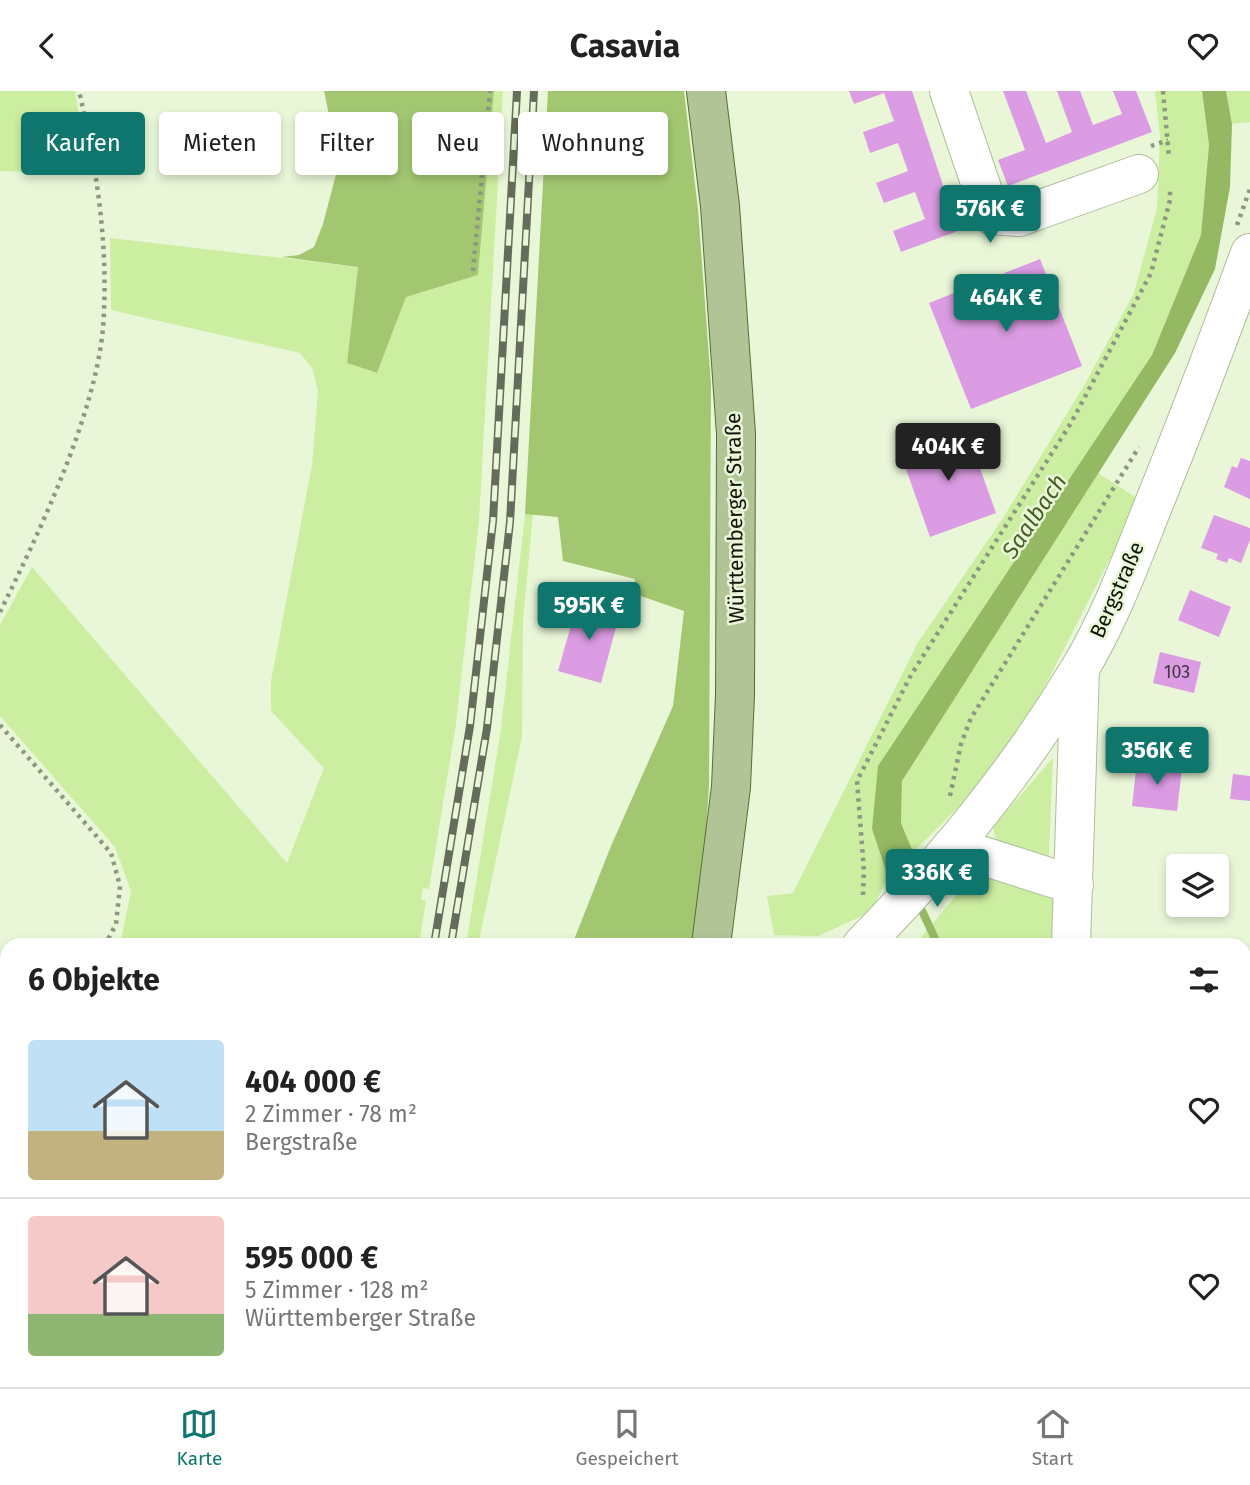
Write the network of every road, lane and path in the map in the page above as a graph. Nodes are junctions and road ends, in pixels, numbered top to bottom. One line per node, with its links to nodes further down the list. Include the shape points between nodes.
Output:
1 (79, 91): 11 (path, via 103,235 103,330 80,422 42,523)
2 (490, 91): 9 (path)
3 (706, 91): 18 (main road, Württemberger Straße, via 720,207 736,434 731,787)
4 (949, 91): 6 (street, via 991,215 1019,218)
5 (1163, 91): 6 (path)
6 (1159, 171): 16 (path, via 1170,200 1152,273 1071,423 911,675 857,781 864,871)
7 (1250, 190): 8 (path)
8 (1243, 241): 12 (street, Bergstraße, via 1209,366 1114,604)
9 (474, 271)
10 (1142, 443): 14 (path, via 971,718 950,797)
11 (0, 612)
12 (1080, 669): 14 (street, via 1024,755); 15 (street, Bergstraße)
13 (0, 725): 17 (path, via 110,853 120,886 116,924)
14 (943, 857): 15 (street); 16 (street)
15 (1074, 885): 19 (street, Bergstraße)
16 (874, 921)
17 (109, 938)
18 (712, 938)
19 (1071, 938)

